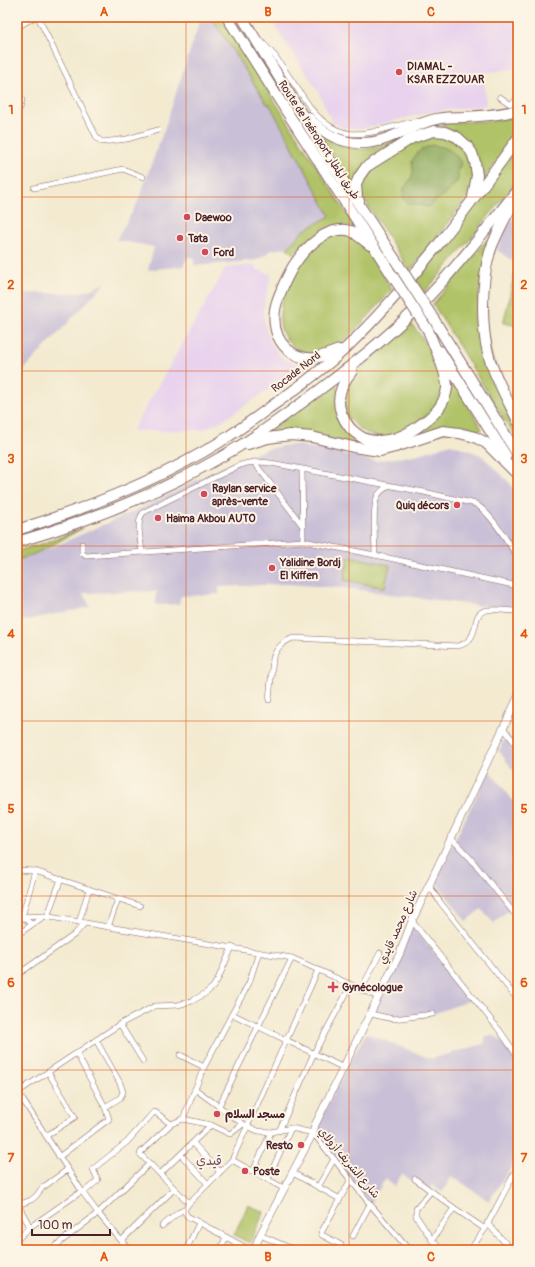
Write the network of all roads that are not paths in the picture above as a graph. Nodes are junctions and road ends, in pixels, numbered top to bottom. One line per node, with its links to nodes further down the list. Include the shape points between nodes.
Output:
1 (23, 17): 6 (highway)
2 (35, 17): 7 (street)
3 (38, 17): 16 (street, via 97,138 102,142 127,139)
4 (227, 17): 24 (highway, Route de l'aéroport طريق المطار)
5 (242, 17): 8 (highway, Route de l'aéroport طريق المطار)
6 (17, 22)
7 (17, 28)
8 (253, 34): 9 (highway, Route de l'aéroport طريق المطار); 15 (street, via 275,56 318,117 337,131 364,134 411,122)
9 (287, 90): 15 (highway, via 313,123 331,136 344,141 373,142); 23 (highway, Route de l'aéroport طريق المطار)
10 (17, 92): 13 (street, via 22,100)
11 (500, 97): 12 (street, via 510,104)
12 (518, 100)
13 (20, 108)
14 (518, 110): 15 (highway, via 500,115)
15 (437, 119)
16 (158, 130)
17 (518, 138): 22 (highway, Rocade Nord)
18 (143, 177): 19 (street, via 123,170)
19 (34, 188)
20 (518, 189): 27 (highway, via 429,295)
21 (518, 194): 28 (highway, via 492,247 485,275 483,306 485,339 491,365)
22 (472, 201): 23 (highway, via 477,175 472,154 457,137 434,131 412,138 366,167 356,184 357,198); 26 (highway, Rocade Nord, via 384,308)
23 (362, 211): 30 (highway, Route de l'aéroport طريق المطار, bridge, via 431,315)
24 (376, 249): 25 (highway, Route de l'aéroport طريق المطار, bridge); 26 (highway, via 351,231 337,230 321,236 293,266 280,292 275,308 275,324 283,345 304,358 315,358)
25 (428, 330): 27 (highway, via 447,387 440,408 416,429 403,436 382,441 366,440 353,432 344,420 339,409 342,386); 33 (highway)
26 (345, 348): 36 (highway, Rocade Nord, via 281,400 192,458 117,495)
27 (365, 354): 29 (highway, via 299,405)
28 (518, 421)
29 (238, 447): 33 (highway, via 268,438 290,435 380,450 443,431 475,437 486,443); 37 (highway, via 138,498 57,531)
30 (518, 455)
31 (254, 462): 32 (street); 35 (street); 40 (street, via 240,465 140,515)
32 (302, 470): 34 (street); 35 (street)
33 (517, 475)
34 (388, 486): 41 (street, via 377,496 375,505); 42 (street, via 476,504 492,520)
35 (302, 525): 38 (street)
36 (17, 530)
37 (17, 542)
38 (303, 542): 40 (street); 41 (street)
39 (82, 544): 40 (street, via 82,553 86,556)
40 (142, 552)
41 (375, 555): 43 (street)
42 (518, 557)
43 (518, 586)
44 (518, 611): 46 (street, via 489,610 479,613 474,634 466,644 458,646 293,638 279,646 275,652)
45 (518, 697): 47 (main road, شارع محمد قايدي)
46 (269, 700)
47 (504, 729): 48 (street); 49 (main road, شارع محمد قايدي)
48 (518, 747)
49 (452, 839): 53 (main road, شارع محمد قايدي); 59 (street)
50 (17, 870): 51 (street)
51 (35, 871): 52 (street); 57 (street)
52 (61, 879): 54 (street); 58 (street)
53 (429, 885): 60 (main road, شارع محمد قايدي); 74 (street)
54 (90, 889): 55 (street); 61 (street)
55 (118, 899): 56 (street); 63 (street)
56 (140, 906)
57 (20, 917): 58 (street); 62 (street)
58 (45, 917): 61 (street); 62 (street)
59 (518, 918)
60 (412, 921): 73 (main road, شارع محمد قايدي, via 400,953); 85 (street)
61 (82, 923): 63 (street); 70 (street, via 74,935)
62 (32, 924): 64 (street)
63 (108, 927): 65 (street)
64 (17, 935)
65 (232, 947): 66 (street); 78 (street, via 218,979 206,993 178,1005 155,1006)
66 (259, 952): 68 (street); 75 (street, via 249,983)
67 (380, 953): 72 (street)
68 (292, 958): 69 (street); 79 (street)
69 (318, 970): 71 (street); 81 (street)
70 (17, 975)
71 (351, 985): 72 (street); 82 (street)
72 (361, 990): 73 (street)
73 (378, 997): 76 (main road, شارع محمد قايدي)
74 (518, 1000)
75 (232, 1014): 79 (street); 87 (street)
76 (371, 1014): 77 (street, via 393,1019); 88 (main road, شارع محمد قايدي)
77 (433, 1014)
78 (120, 1024): 80 (street); 86 (street)
79 (258, 1027): 81 (street); 92 (street)
80 (96, 1040): 83 (street); 93 (street, via 123,1092 120,1098)
81 (286, 1040): 82 (street); 97 (street)
82 (314, 1053): 88 (street); 99 (street)
83 (77, 1054): 89 (street); 93 (street)
84 (180, 1055): 87 (street)
85 (518, 1057)
86 (143, 1061)
87 (204, 1067): 90 (street)
88 (344, 1068): 101 (main road, شارع محمد قايدي)
89 (48, 1072): 91 (street); 102 (street, via 75,1117)
90 (195, 1089): 92 (street, شارع الشريف أزولاي); 94 (street)
91 (17, 1092): 102 (street)
92 (219, 1106): 97 (street, شارع الشريف أزولاي)
93 (105, 1107): 105 (street, via 108,1121)
94 (183, 1119): 95 (street); 96 (street)
95 (171, 1124): 108 (street, via 141,1152); 123 (street, via 153,1113 127,1142 93,1169 98,1180)
96 (211, 1125): 97 (street, via 230,1134); 103 (street)
97 (245, 1125): 100 (street, شارع الشريف أزولاي); 107 (street)
98 (291, 1128): 99 (street, شارع الشريف أزولاي); 101 (street, شارع الشريف أزولاي); 115 (street)
99 (278, 1131): 100 (street, شارع الشريف أزولاي)
100 (271, 1132): 111 (street)
101 (313, 1133): 106 (street, شارع الشريف أزولاي); 113 (main road, شارع محمد قايدي)
102 (46, 1136): 105 (street)
103 (193, 1143): 104 (street); 112 (street)
104 (181, 1155): 114 (street); 118 (street)
105 (59, 1157): 110 (street)
106 (334, 1158): 116 (street, شارع الشريف أزولاي); 119 (street)
107 (232, 1160): 111 (street); 112 (street)
108 (149, 1164): 114 (street); 130 (street)
109 (518, 1169): 132 (street)
110 (67, 1170): 123 (street); 125 (street, via 42,1188 31,1200)
111 (253, 1171): 115 (street)
112 (220, 1172): 118 (street)
113 (292, 1173): 119 (street); 121 (main road, شارع محمد قايدي)
114 (160, 1174): 120 (street)
115 (268, 1179): 121 (street)
116 (351, 1179): 124 (street); 127 (street, شارع الشريف أزولاي)
117 (415, 1180): 122 (street)
118 (208, 1184): 126 (street)
119 (318, 1187): 124 (street)
120 (174, 1189): 126 (street); 140 (street)
121 (285, 1189): 136 (main road, شارع محمد قايدي)
122 (431, 1191): 128 (street); 141 (street, via 416,1209 416,1216)
123 (82, 1192): 130 (street); 134 (street)
124 (340, 1199): 142 (street, via 321,1233)
125 (17, 1204): 134 (street)
126 (189, 1204): 129 (street)
127 (370, 1204): 137 (street); 150 (street, شارع الشريف أزولاي)
128 (454, 1208): 135 (street); 141 (street)
129 (184, 1210): 131 (street, via 187,1216); 133 (street)
130 (98, 1213): 140 (street); 143 (street)
131 (199, 1223): 138 (street); 145 (street)
132 (487, 1223): 135 (street); 153 (street)
133 (162, 1226)
134 (30, 1227): 139 (street)
135 (484, 1229): 152 (street)
136 (260, 1234): 148 (main road, شارع محمد قايدي); 149 (street)
137 (353, 1236)
138 (226, 1238): 146 (street); 147 (street)
139 (17, 1240)
140 (122, 1240): 144 (street)
141 (432, 1240): 151 (street)
142 (341, 1246)
143 (50, 1250)
144 (129, 1250)
145 (186, 1250)
146 (220, 1250)
147 (250, 1250)
148 (254, 1250)
149 (295, 1250)
150 (409, 1250)
151 (441, 1250)
152 (470, 1250)
153 (512, 1250)

